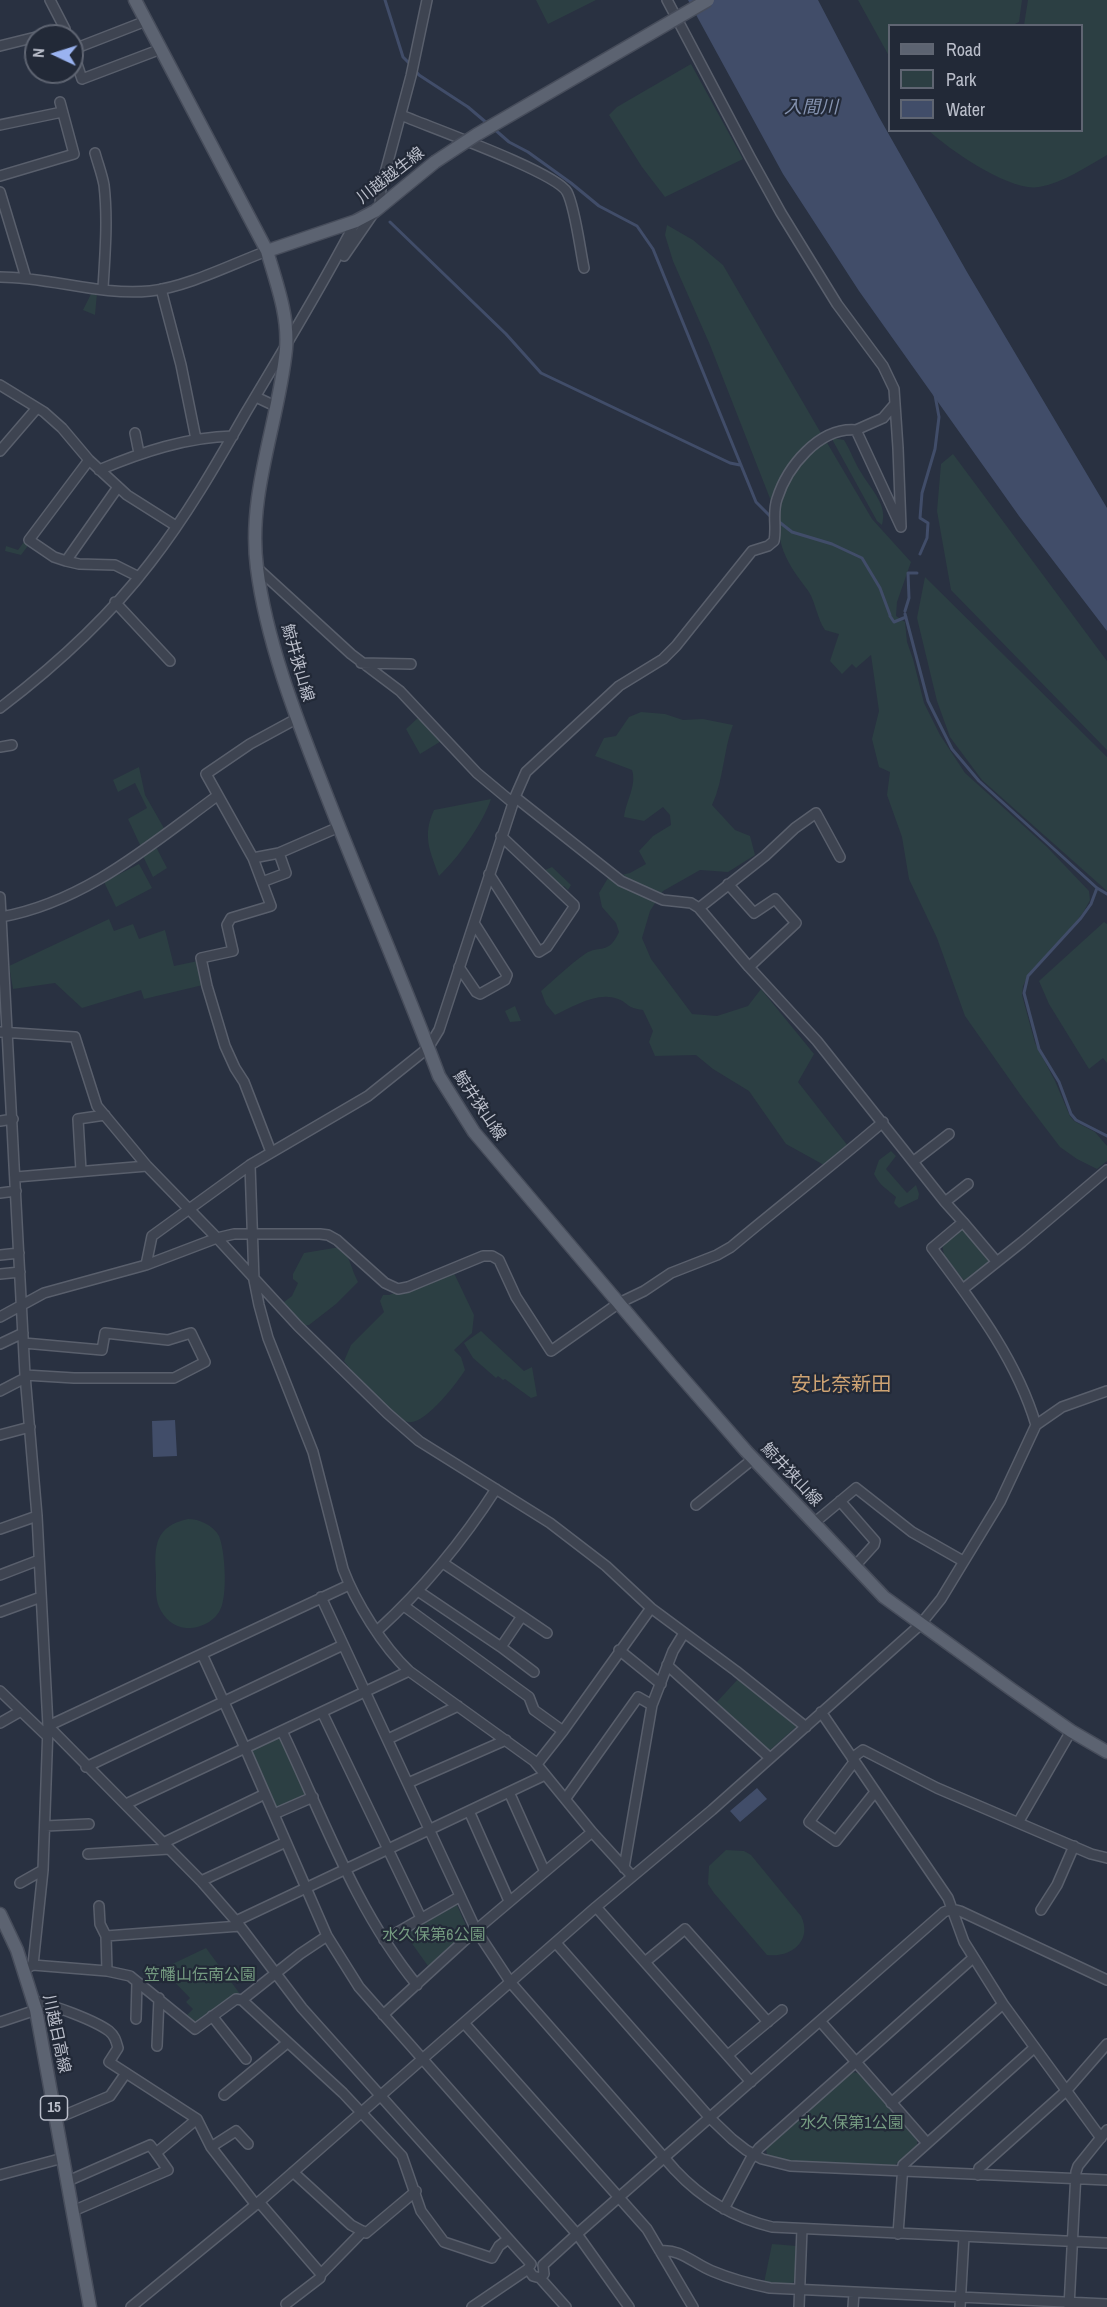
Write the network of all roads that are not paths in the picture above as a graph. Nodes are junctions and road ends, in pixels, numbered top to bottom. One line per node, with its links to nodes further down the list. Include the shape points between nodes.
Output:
1 (50, 0): 7 (street)
2 (135, 0): 6 (main road)
3 (427, 0): 11 (street)
4 (667, 0): 28 (street, via 781,213 837,304 883,366 894,389)
5 (708, 0): 16 (main road, 川越越生線, bridge, via 476,135 435,162)
6 (146, 21): 10 (main road); 10 (street, via 74,49 82,79)
7 (62, 24)
8 (24, 40): 9 (street)
9 (0, 46)
10 (161, 50): 18 (main road)
11 (401, 115): 16 (street); 19 (street, via 561,184 567,192)
12 (0, 125): 14 (street, via 61,107 74,154)
13 (95, 153): 22 (street, via 104,183)
14 (0, 176)
15 (0, 192): 21 (street)
16 (378, 209): 17 (main road, 川越越生線); 24 (street)
17 (356, 222): 18 (main road, 川越越生線); 24 (street)
18 (267, 251): 23 (street); 25 (main road, 鯨井狭山線, via 282,305)
19 (584, 268)
20 (0, 277): 21 (street)
21 (26, 278): 22 (street)
22 (103, 288): 23 (street, via 131,292)
23 (161, 289): 34 (street)
24 (320, 290): 25 (street)
25 (286, 347): 27 (street); 29 (main road, 鯨井狭山線)
26 (0, 385): 30 (street)
27 (256, 397): 29 (street); 33 (street)
28 (895, 404): 31 (street, via 883,418); 31 (street, via 901,527)
29 (275, 406): 42 (main road, 鯨井狭山線, via 258,500)
30 (38, 408): 35 (street); 37 (street, via 62,428)
31 (856, 430): 53 (street, via 834,432 797,461 776,501 774,541 752,551 663,659 619,686 526,772)
32 (135, 433): 36 (street)
33 (233, 436): 34 (street); 40 (street)
34 (196, 439): 36 (street)
35 (0, 450)
36 (139, 453): 38 (street)
37 (89, 460): 38 (street); 41 (street, via 29,540)
38 (99, 470): 39 (street)
39 (118, 487): 40 (street); 41 (street)
40 (176, 526): 43 (street)
41 (66, 561): 43 (street, via 115,565)
42 (256, 567): 46 (street); 49 (main road, 鯨井狭山線)
43 (139, 577): 44 (street)
44 (116, 602): 45 (street); 48 (street, via 64,655)
45 (170, 661)
46 (361, 663): 47 (street); 53 (street, via 400,691 477,772)
47 (411, 664)
48 (0, 708)
49 (296, 719): 52 (street, via 206,774); 54 (main road, 鯨井狭山線)
50 (12, 745): 51 (street)
51 (0, 747)
52 (217, 796): 58 (street); 64 (street, via 140,854 93,883 38,908)
53 (514, 800): 55 (street); 63 (street, via 621,880 663,900 691,903)
54 (339, 827): 56 (street); 69 (main road, 鯨井狭山線)
55 (501, 836): 59 (street); 59 (street, via 574,905 542,951 539,952)
56 (279, 853): 58 (street); 60 (street, via 286,873)
57 (840, 857): 61 (street, via 816,813)
58 (254, 858): 60 (street)
59 (489, 874): 65 (street)
60 (262, 882): 76 (street, via 270,906 231,918 227,925 233,951 201,958 225,1046)
61 (728, 884): 63 (street); 67 (street, via 754,913 775,899 796,923)
62 (0, 897): 64 (street)
63 (699, 908): 67 (street)
64 (1, 917): 68 (street)
65 (474, 923): 66 (street); 66 (street, via 507,975 480,994)
66 (459, 967): 69 (street, via 439,1030)
67 (749, 967): 74 (street, via 817,1041)
68 (4, 1033): 70 (street); 71 (street, via 75,1037 97,1106)
69 (428, 1048): 76 (street, via 368,1096); 99 (main road, 鯨井狭山線, via 439,1076 474,1132)
70 (5, 1081): 72 (street)
71 (105, 1115): 79 (street); 81 (street, via 78,1119)
72 (13, 1119): 73 (street); 82 (street)
73 (0, 1121)
74 (883, 1122): 77 (street); 99 (street, via 731,1247 670,1273)
75 (949, 1134): 77 (street)
76 (272, 1152): 78 (street)
77 (914, 1161): 86 (street)
78 (250, 1165): 87 (street); 89 (street)
79 (147, 1166): 81 (street); 87 (street)
80 (1107, 1170): 93 (street)
81 (81, 1171): 82 (street)
82 (16, 1177): 84 (street)
83 (968, 1184): 86 (street)
84 (16, 1191): 85 (street); 91 (street)
85 (0, 1193)
86 (945, 1202): 88 (street)
87 (190, 1210): 90 (street); 94 (street, via 152,1236)
88 (963, 1222): 93 (street); 98 (street, via 932,1248)
89 (254, 1233): 90 (street); 97 (street); 99 (street, via 328,1235 385,1283 398,1289 492,1256 499,1260 516,1297 551,1351)
90 (217, 1238): 94 (street); 97 (street)
91 (19, 1253): 92 (street); 95 (street)
92 (0, 1255)
93 (996, 1261): 98 (street)
94 (147, 1264): 100 (street, via 44,1293)
95 (20, 1272): 96 (street); 100 (street)
96 (0, 1274)
97 (254, 1280): 112 (street, via 412,1435); 123 (street, via 268,1338 313,1452)
98 (963, 1289): 108 (street, via 1014,1367)
99 (619, 1303): 111 (main road, 鯨井狭山線)
100 (22, 1304): 101 (street); 102 (street)
101 (0, 1317)
102 (23, 1333): 103 (street); 104 (street)
103 (24, 1343): 105 (street); 105 (street, via 102,1350 105,1333 168,1340 191,1333 205,1362 174,1378)
104 (0, 1344)
105 (25, 1377): 106 (street); 109 (street)
106 (0, 1391)
107 (1107, 1392): 108 (street, via 1062,1407)
108 (1036, 1425): 119 (street, via 1010,1485)
109 (30, 1427): 110 (street); 115 (street)
110 (0, 1435)
111 (753, 1459): 114 (street); 116 (main road, 鯨井狭山線)
112 (496, 1489): 120 (street); 128 (street, via 550,1523 606,1566)
113 (840, 1501): 116 (street); 119 (street, via 856,1488 912,1532); 121 (street, via 875,1541)
114 (696, 1505)
115 (37, 1515): 117 (street); 118 (street)
116 (814, 1523): 121 (main road, 鯨井狭山線)
117 (0, 1529)
118 (39, 1560): 122 (street); 125 (street)
119 (963, 1561): 131 (street)
120 (444, 1563): 124 (street); 130 (street)
121 (855, 1566): 131 (main road, 鯨井狭山線, via 884,1598)
122 (0, 1575)
123 (349, 1585): 126 (street); 132 (street)
124 (418, 1591): 127 (street); 136 (street)
125 (41, 1597): 129 (street); 153 (street)
126 (321, 1597): 135 (street); 138 (street)
127 (404, 1606): 132 (street); 155 (street, via 530,1697 534,1710)
128 (651, 1608): 133 (street); 137 (street)
129 (0, 1612)
130 (522, 1616): 134 (street); 136 (street)
131 (920, 1625): 150 (street); 156 (main road, 鯨井狭山線)
132 (378, 1630): 140 (street)
133 (684, 1633): 139 (street); 152 (street)
134 (547, 1634)
135 (343, 1645): 144 (street); 145 (street)
136 (501, 1647): 141 (street)
137 (619, 1650): 142 (street); 155 (street)
138 (202, 1654): 145 (street); 153 (street)
139 (667, 1665): 142 (street); 161 (street)
140 (409, 1671): 144 (street); 147 (street)
141 (534, 1672)
142 (660, 1684): 146 (street)
143 (0, 1691): 148 (street)
144 (365, 1691): 149 (street); 157 (street)
145 (224, 1701): 159 (street); 164 (street)
146 (652, 1705): 171 (street, via 638,1698); 186 (street)
147 (458, 1706): 157 (street); 158 (street)
148 (21, 1711): 151 (street); 153 (street)
149 (322, 1712): 154 (street); 183 (street)
150 (821, 1712): 152 (street); 162 (street)
151 (0, 1723)
152 (806, 1727): 161 (street)
153 (47, 1731): 164 (street); 177 (street)
154 (282, 1731): 159 (street); 170 (street)
155 (563, 1731): 163 (street)
156 (1071, 1731): 160 (main road, 鯨井狭山線); 175 (street)
157 (388, 1738): 166 (street)
158 (506, 1740): 163 (street); 166 (street)
159 (245, 1748): 169 (street); 172 (street)
160 (1107, 1752)
161 (770, 1758): 190 (street)
162 (853, 1760): 168 (street); 168 (street, via 809,1822 836,1841); 175 (street, via 863,1750 937,1788)
163 (537, 1764): 165 (street)
164 (86, 1767): 172 (street)
165 (545, 1775): 167 (street); 171 (street)
166 (408, 1783): 178 (street)
167 (508, 1792): 173 (street); 189 (street)
168 (875, 1792): 198 (street)
169 (266, 1794): 174 (street); 181 (street)
170 (313, 1797): 174 (street); 187 (street)
171 (566, 1798): 179 (street)
172 (126, 1804): 181 (street)
173 (469, 1811): 178 (street); 195 (street)
174 (274, 1814): 180 (street)
175 (1019, 1821): 182 (street)
176 (89, 1824): 177 (street)
177 (45, 1826): 188 (street)
178 (429, 1829): 183 (street); 194 (street)
179 (592, 1832): 186 (street); 189 (street)
180 (286, 1842): 191 (street); 193 (street)
181 (166, 1846): 184 (street); 191 (street)
182 (1074, 1846): 185 (street); 199 (street)
183 (388, 1850): 187 (street); 201 (street)
184 (88, 1854)
185 (1107, 1858)
186 (624, 1868): 190 (street)
187 (346, 1869): 193 (street); 206 (street)
188 (43, 1870): 192 (street); 210 (street)
189 (544, 1870): 195 (street)
190 (632, 1876): 197 (street)
191 (201, 1881): 202 (street)
192 (20, 1883)
193 (306, 1887): 202 (street); 205 (street)
194 (459, 1897): 201 (street); 203 (street)
195 (509, 1901): 203 (street)
196 (99, 1906): 204 (street, via 100,1924)
197 (597, 1907): 207 (street); 209 (street)
198 (952, 1909): 208 (street); 213 (street); 225 (street)
199 (1041, 1910)
200 (0, 1914): 210 (main road, 川越日高線 / 15)
201 (421, 1918): 206 (street)
202 (238, 1924): 204 (street); 212 (street)
203 (476, 1930): 215 (street); 216 (street)
204 (106, 1936): 211 (street)
205 (327, 1936): 212 (street); 222 (street, via 359,1987)
206 (384, 1940): 216 (street)
207 (556, 1943): 215 (street); 245 (street)
208 (973, 1958): 219 (street); 236 (street)
209 (645, 1962): 227 (street, via 685,1929); 233 (street)
210 (29, 1967): 211 (street); 220 (main road, 川越日高線 / 15)
211 (107, 1971): 214 (street, via 130,1976)
212 (275, 1974): 218 (street); 241 (street)
213 (1107, 1980)
214 (137, 1982): 217 (street); 224 (street)
215 (510, 1983): 228 (street); 254 (street)
216 (417, 1984): 222 (street)
217 (159, 1998): 223 (street, via 195,2029); 231 (street)
218 (242, 2000): 223 (street); 229 (street)
219 (1003, 2004): 232 (street); 242 (street)
220 (35, 2006): 226 (street); 237 (street, via 83,2019 109,2031 118,2048 109,2062); 244 (main road, 川越日高線 / 15)
221 (782, 2010): 227 (street)
222 (383, 2015): 234 (street)
223 (212, 2016): 235 (street)
224 (136, 2019)
225 (820, 2021): 236 (street); 238 (street)
226 (0, 2022)
227 (768, 2022): 233 (street)
228 (464, 2023): 234 (street); 263 (street)
229 (287, 2043): 240 (street); 243 (street)
230 (1107, 2044): 239 (street)
231 (157, 2046)
232 (1034, 2048): 239 (street); 248 (street)
233 (728, 2055): 238 (street)
234 (423, 2058): 241 (street); 269 (street)
235 (246, 2059)
236 (856, 2062): 242 (street); 252 (street)
237 (126, 2073): 244 (street, via 110,2096); 246 (street)
238 (751, 2082): 245 (street)
239 (1066, 2091): 247 (street); 258 (street, via 983,2164)
240 (224, 2095)
241 (381, 2095): 243 (street); 272 (street)
242 (891, 2103): 248 (street)
243 (361, 2113): 255 (street); 262 (street, via 402,2156)
244 (56, 2116): 253 (main road, 川越日高線 / 15)
245 (710, 2118): 252 (street); 254 (street)
246 (197, 2119): 250 (street); 251 (street)
247 (1104, 2134): 259 (street, via 1078,2166)
248 (927, 2142): 256 (street, via 903,2165)
249 (248, 2144): 250 (street, via 236,2131)
250 (211, 2147): 264 (street)
251 (156, 2153): 261 (street, via 150,2145); 266 (street, via 168,2170)
252 (754, 2155): 256 (street, via 790,2166); 265 (street)
253 (63, 2158): 257 (street); 261 (main road, 川越日高線 / 15)
254 (664, 2158): 263 (street); 265 (street, via 696,2191)
255 (293, 2172): 264 (street); 268 (street, via 351,2225)
256 (902, 2172): 258 (street); 270 (street)
257 (0, 2175)
258 (978, 2175): 259 (street)
259 (1075, 2179): 260 (street); 273 (street)
260 (1107, 2180)
261 (68, 2181): 266 (main road, 川越日高線 / 15)
262 (416, 2191): 268 (street, via 366,2233); 272 (street, via 424,2217 444,2242 492,2258)
263 (618, 2197): 269 (street); 275 (street, via 647,2229)
264 (257, 2203): 278 (street); 289 (street)
265 (724, 2209): 267 (street, via 756,2223)
266 (73, 2211): 288 (main road, 川越日高線 / 15)
267 (802, 2229): 270 (street); 280 (street)
268 (363, 2231): 278 (street)
269 (577, 2234): 276 (street); 292 (street)
270 (898, 2234): 271 (street)
271 (963, 2237): 273 (street); 283 (street)
272 (508, 2239): 277 (street)
273 (1071, 2242): 274 (street); 287 (street)
274 (1107, 2243)
275 (660, 2251): 280 (street, via 681,2254 741,2282); 293 (street)
276 (543, 2265): 277 (street); 279 (street)
277 (529, 2267): 279 (street, via 533,2276); 290 (street)
278 (321, 2274): 284 (street)
279 (540, 2278): 291 (street)
280 (800, 2290): 281 (street); 294 (street)
281 (854, 2293): 282 (street); 295 (street)
282 (907, 2295): 283 (street); 296 (street)
283 (960, 2302): 285 (street)
284 (286, 2304)
285 (1013, 2304): 287 (street)
286 (1107, 2304): 287 (street)
287 (1069, 2305)
288 (90, 2307)
289 (131, 2307)
290 (472, 2307)
291 (566, 2307)
292 (629, 2307)
293 (693, 2307)
294 (799, 2307)
295 (853, 2307)
296 (906, 2307)

